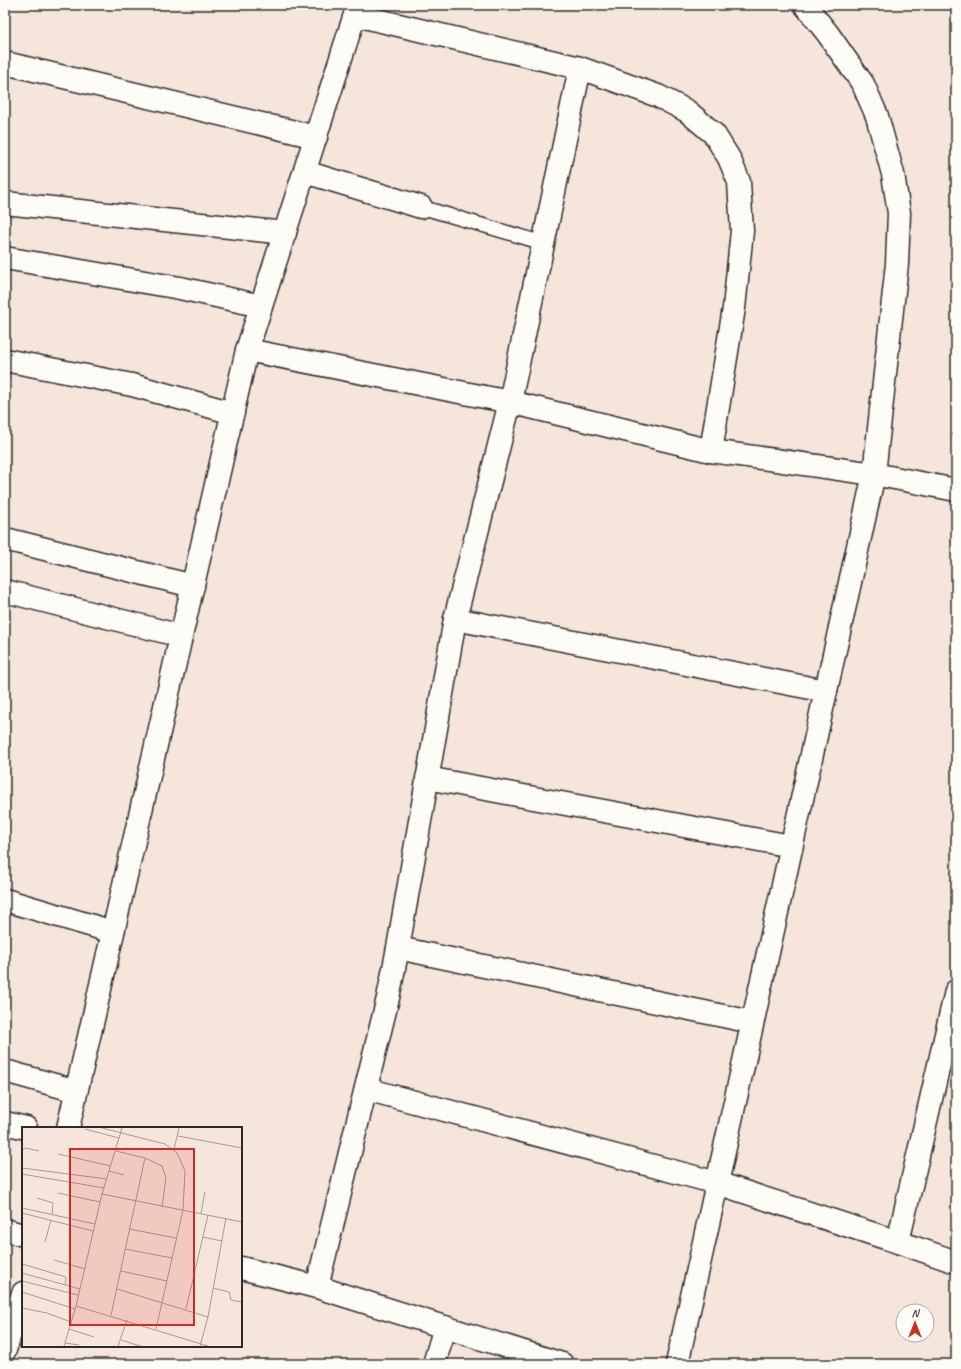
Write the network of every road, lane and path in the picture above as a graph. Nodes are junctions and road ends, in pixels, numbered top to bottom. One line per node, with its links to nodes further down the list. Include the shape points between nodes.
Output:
1 (805, 5): 18 (street, via 863,84 877,116 894,174 899,213 897,264)
2 (357, 10): 4 (street); 5 (street)
3 (5, 62): 5 (street)
4 (580, 68): 10 (street); 17 (street, via 658,96 687,111 714,134 729,158 739,182 742,231 734,308)
5 (316, 137): 6 (street)
6 (305, 172): 8 (street); 9 (street)
7 (5, 203): 9 (street)
8 (421, 207): 10 (lane)
9 (285, 233): 12 (street)
10 (543, 243): 15 (street)
11 (5, 258): 12 (street, via 166,285)
12 (261, 306): 13 (street)
13 (247, 350): 15 (street); 16 (street)
14 (5, 360): 16 (street, via 132,385)
15 (510, 402): 17 (street); 23 (street)
16 (233, 413): 21 (street)
17 (711, 451): 18 (street)
18 (874, 474): 19 (street); 25 (street)
19 (956, 490)
20 (5, 539): 21 (street)
21 (193, 586): 24 (street)
22 (5, 592): 24 (street)
23 (455, 619): 25 (street); 26 (street)
24 (181, 636): 29 (street)
25 (826, 691): 27 (street)
26 (427, 778): 27 (street); 30 (street)
27 (791, 846): 32 (street)
28 (5, 900): 29 (street)
29 (113, 932): 35 (street)
30 (398, 948): 32 (street); 34 (street)
31 (956, 991): 42 (street)
32 (752, 1022): 39 (street)
33 (5, 1071): 35 (street)
34 (366, 1089): 39 (street); 45 (street)
35 (76, 1091): 38 (street)
36 (5, 1122): 37 (street)
37 (22, 1127)
38 (68, 1127)
39 (717, 1183): 42 (street); 51 (street)
40 (5, 1230): 41 (street)
41 (22, 1235)
42 (898, 1242): 43 (street)
43 (956, 1262)
44 (242, 1268): 45 (street)
45 (317, 1287): 47 (street)
46 (22, 1296): 48 (street)
47 (445, 1327): 49 (street); 50 (street)
48 (6, 1346)
49 (434, 1364)
50 (562, 1364)
51 (677, 1364)

